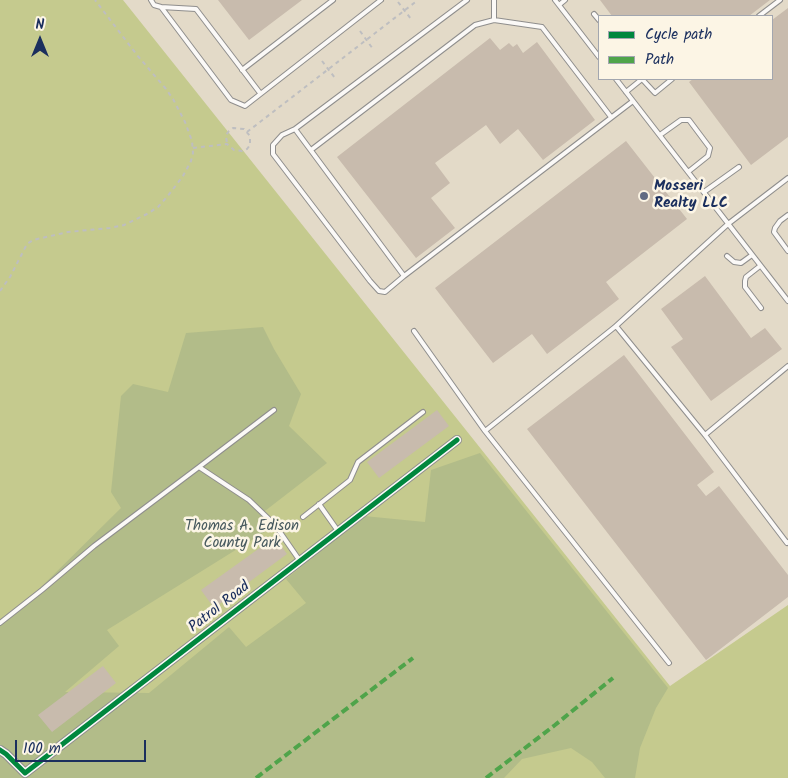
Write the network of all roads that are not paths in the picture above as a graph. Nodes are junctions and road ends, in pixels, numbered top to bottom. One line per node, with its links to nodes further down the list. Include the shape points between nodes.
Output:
1 (151, 0): 10 (lane, via 154,5)
2 (333, 0): 16 (lane)
3 (381, 0): 22 (lane)
4 (467, 0): 25 (lane)
5 (494, 0): 14 (lane)
6 (555, 0): 9 (lane)
7 (565, 0): 9 (lane)
8 (780, 0): 12 (lane)
9 (559, 5): 15 (lane)
10 (162, 7): 16 (lane, via 196,9); 22 (lane, via 231,100 245,106)
11 (594, 14): 13 (lane)
12 (760, 15)
13 (598, 19)
14 (494, 20): 24 (lane, via 542,27); 27 (lane, via 475,25)
15 (598, 56)
16 (242, 70): 22 (lane)
17 (617, 80): 21 (lane)
18 (641, 80): 21 (lane)
19 (643, 80): 20 (lane, via 655,93)
20 (671, 80)
21 (626, 92): 23 (lane)
22 (260, 93)
23 (633, 101): 24 (lane); 26 (lane)
24 (611, 117): 38 (lane)
25 (295, 128): 27 (lane); 38 (lane, via 273,144 273,154 379,291 385,292)
26 (660, 135): 29 (lane); 29 (lane, via 681,120 689,120 700,134 710,148 708,156)
27 (311, 150): 38 (lane)
28 (739, 167): 31 (lane)
29 (688, 172): 31 (lane)
30 (788, 178): 33 (lane)
31 (704, 192): 33 (lane)
32 (788, 215): 34 (lane, via 774,232)
33 (728, 224): 35 (lane); 41 (lane)
34 (788, 251)
35 (752, 255): 36 (lane, via 741,263); 37 (lane)
36 (727, 256)
37 (760, 266): 39 (lane); 40 (lane, via 746,277 745,282)
38 (404, 276)
39 (788, 301)
40 (761, 308)
41 (616, 326): 46 (lane); 47 (lane)
42 (414, 331): 46 (lane)
43 (788, 366): 47 (lane)
44 (274, 410): 49 (lane)
45 (423, 412): 50 (lane, via 358,462 350,480)
46 (485, 432): 56 (lane)
47 (705, 435): 53 (lane)
48 (457, 440): 52 (street, Patrol Road)
49 (199, 467): 54 (lane, via 249,500 275,525); 55 (lane, via 94,546)
50 (319, 504): 51 (lane); 52 (lane)
51 (302, 517)
52 (338, 531): 54 (street, Patrol Road)
53 (788, 542)
54 (300, 561): 58 (street, Patrol Road)
55 (0, 623)
56 (669, 663)
57 (0, 750): 58 (street, Patrol Road)
58 (27, 776)

